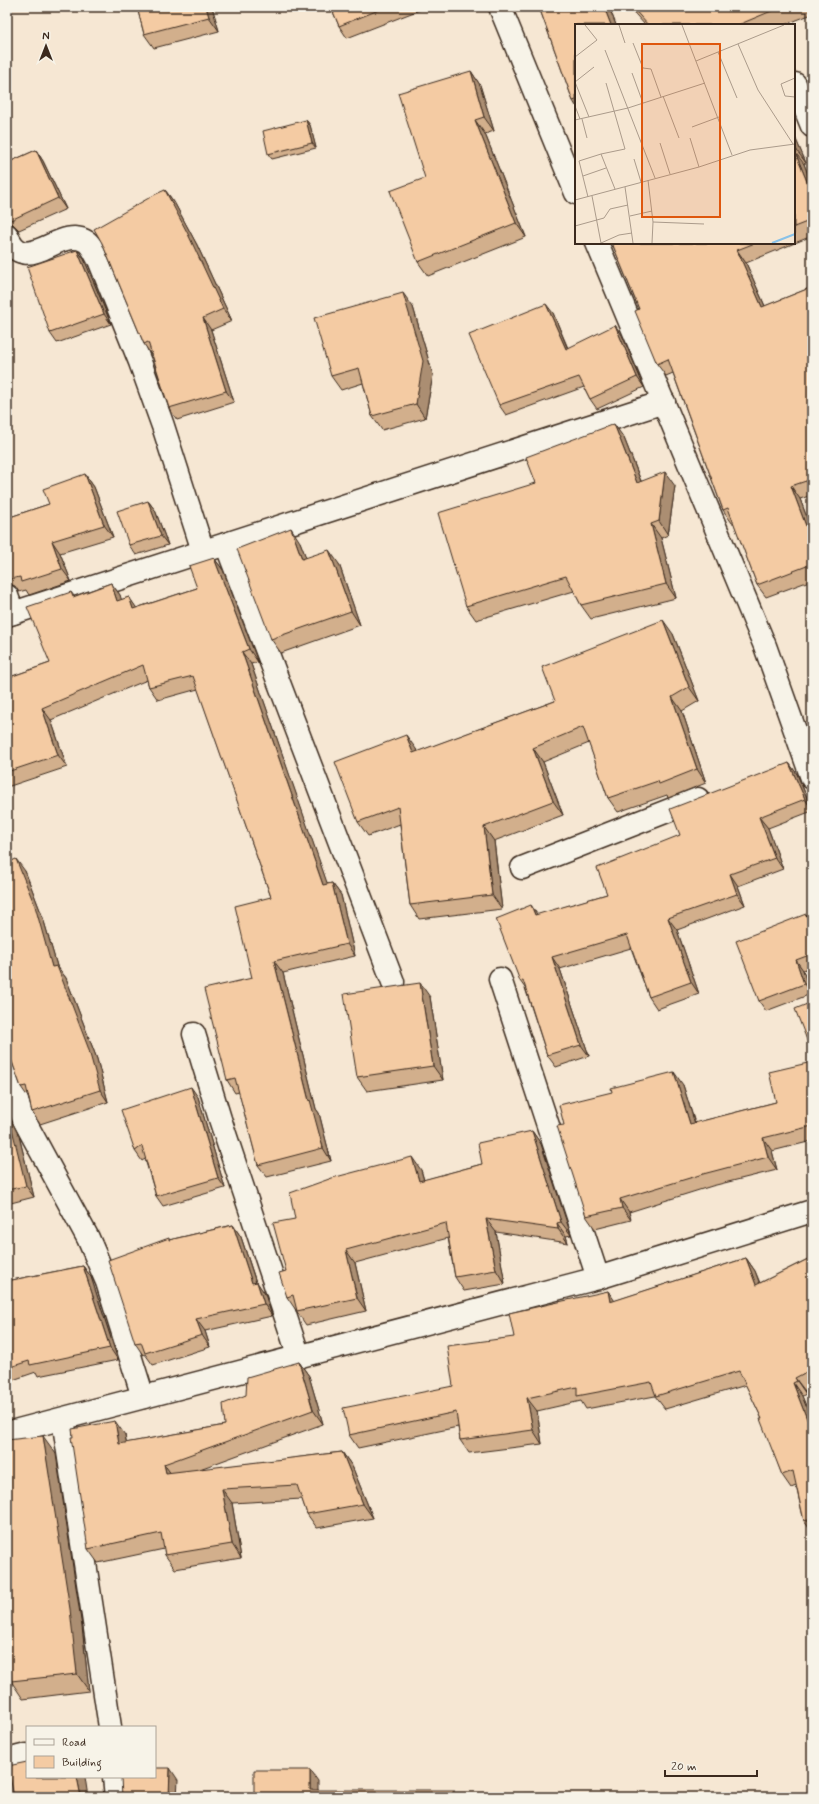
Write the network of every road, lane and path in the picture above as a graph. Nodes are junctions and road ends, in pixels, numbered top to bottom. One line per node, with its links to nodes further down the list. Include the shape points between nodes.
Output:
1 (500, 7): 4 (street)
2 (800, 82): 3 (street)
3 (812, 126)
4 (574, 181)
5 (7, 235): 9 (street, via 11,246 20,253 30,253 63,240 85,241 91,246 140,362)
6 (597, 244): 7 (street)
7 (664, 402): 8 (street); 11 (street, via 765,646 797,760)
8 (226, 544): 9 (street); 15 (street)
9 (203, 551): 10 (street)
10 (9, 608)
11 (812, 778)
12 (715, 792): 13 (street)
13 (522, 868)
14 (500, 979): 19 (street)
15 (393, 982)
16 (194, 1034): 20 (street)
17 (7, 1073): 21 (street, via 24,1120 88,1238 105,1276)
18 (812, 1211): 19 (street)
19 (598, 1278): 20 (street)
20 (299, 1357): 21 (street)
21 (143, 1397): 22 (street)
22 (63, 1419): 23 (street); 24 (street)
23 (7, 1433)
24 (110, 1726)
25 (26, 1755): 26 (street)
26 (7, 1760)
27 (114, 1778): 28 (street)
28 (116, 1797)

